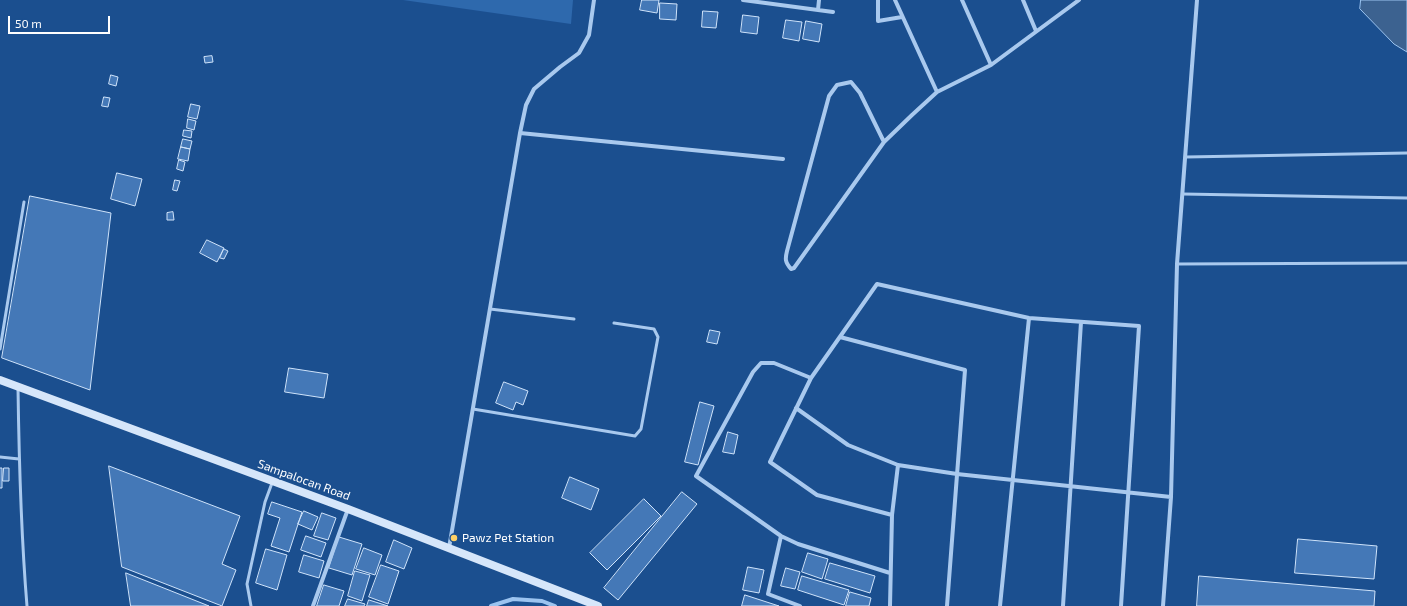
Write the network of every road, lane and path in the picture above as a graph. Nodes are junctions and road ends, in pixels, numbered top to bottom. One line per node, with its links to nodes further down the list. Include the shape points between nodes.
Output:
1 (594, 0): 16 (street, via 590,35 579,52 534,89 526,105)
2 (743, 0): 10 (street)
3 (819, 0): 10 (street)
4 (878, 0): 12 (street, via 878,21)
5 (895, 0): 12 (street)
6 (962, 0): 14 (street)
7 (1023, 0): 13 (street)
8 (1079, 0): 13 (street)
9 (1197, 0): 19 (street)
10 (818, 10): 11 (street)
11 (833, 12)
12 (902, 17): 15 (street)
13 (1036, 32): 14 (street)
14 (991, 65): 15 (street)
15 (937, 92): 17 (street)
16 (520, 134): 20 (street); 26 (street)
17 (884, 142): 17 (street, via 860,93 851,82 837,85 829,96 787,251 785,260 791,269)
18 (1407, 153): 19 (lane)
19 (1186, 157): 21 (street)
20 (783, 159)
21 (1183, 194): 22 (lane); 25 (street)
22 (1407, 198)
23 (24, 202): 32 (lane)
24 (1407, 263): 25 (lane)
25 (1177, 264): 46 (street)
26 (490, 309): 28 (lane); 37 (street)
27 (1028, 318): 29 (street); 31 (street, via 877,284); 42 (street)
28 (574, 319)
29 (1081, 322): 44 (street); 45 (street, via 1139,326)
30 (614, 323): 37 (lane, via 654,329 658,337 641,429 635,436)
31 (840, 337): 33 (street); 41 (street, via 965,370)
32 (0, 349)
33 (811, 378): 36 (street); 49 (street, via 774,363 761,363 753,372 696,476)
34 (0, 380): 35 (main road, Sampalocan Road)
35 (18, 387): 39 (lane); 43 (main road, Sampalocan Road)
36 (796, 408): 40 (street, via 848,445); 48 (street, via 770,462 817,495)
37 (473, 409): 50 (street)
38 (0, 457): 39 (lane)
39 (18, 459): 53 (lane)
40 (898, 465): 41 (street); 48 (street)
41 (957, 474): 42 (street); 59 (street)
42 (1013, 479): 44 (street); 60 (street)
43 (273, 481): 47 (main road, Sampalocan Road); 54 (lane, via 265,502 247,584)
44 (1070, 486): 45 (street); 61 (street)
45 (1128, 493): 46 (street); 62 (street)
46 (1171, 497): 63 (street)
47 (348, 509): 50 (main road, Sampalocan Road); 55 (street)
48 (892, 515): 51 (street)
49 (780, 536): 51 (street); 57 (street, via 768,594)
50 (449, 548): 52 (main road, Sampalocan Road)
51 (890, 573): 58 (street)
52 (589, 604): 56 (main road, Sampalocan Road)
53 (27, 606)
54 (251, 606)
55 (313, 606)
56 (598, 606)
57 (800, 606)
58 (890, 606)
59 (947, 606)
60 (1000, 606)
61 (1063, 606)
62 (1121, 606)
63 (1163, 606)

